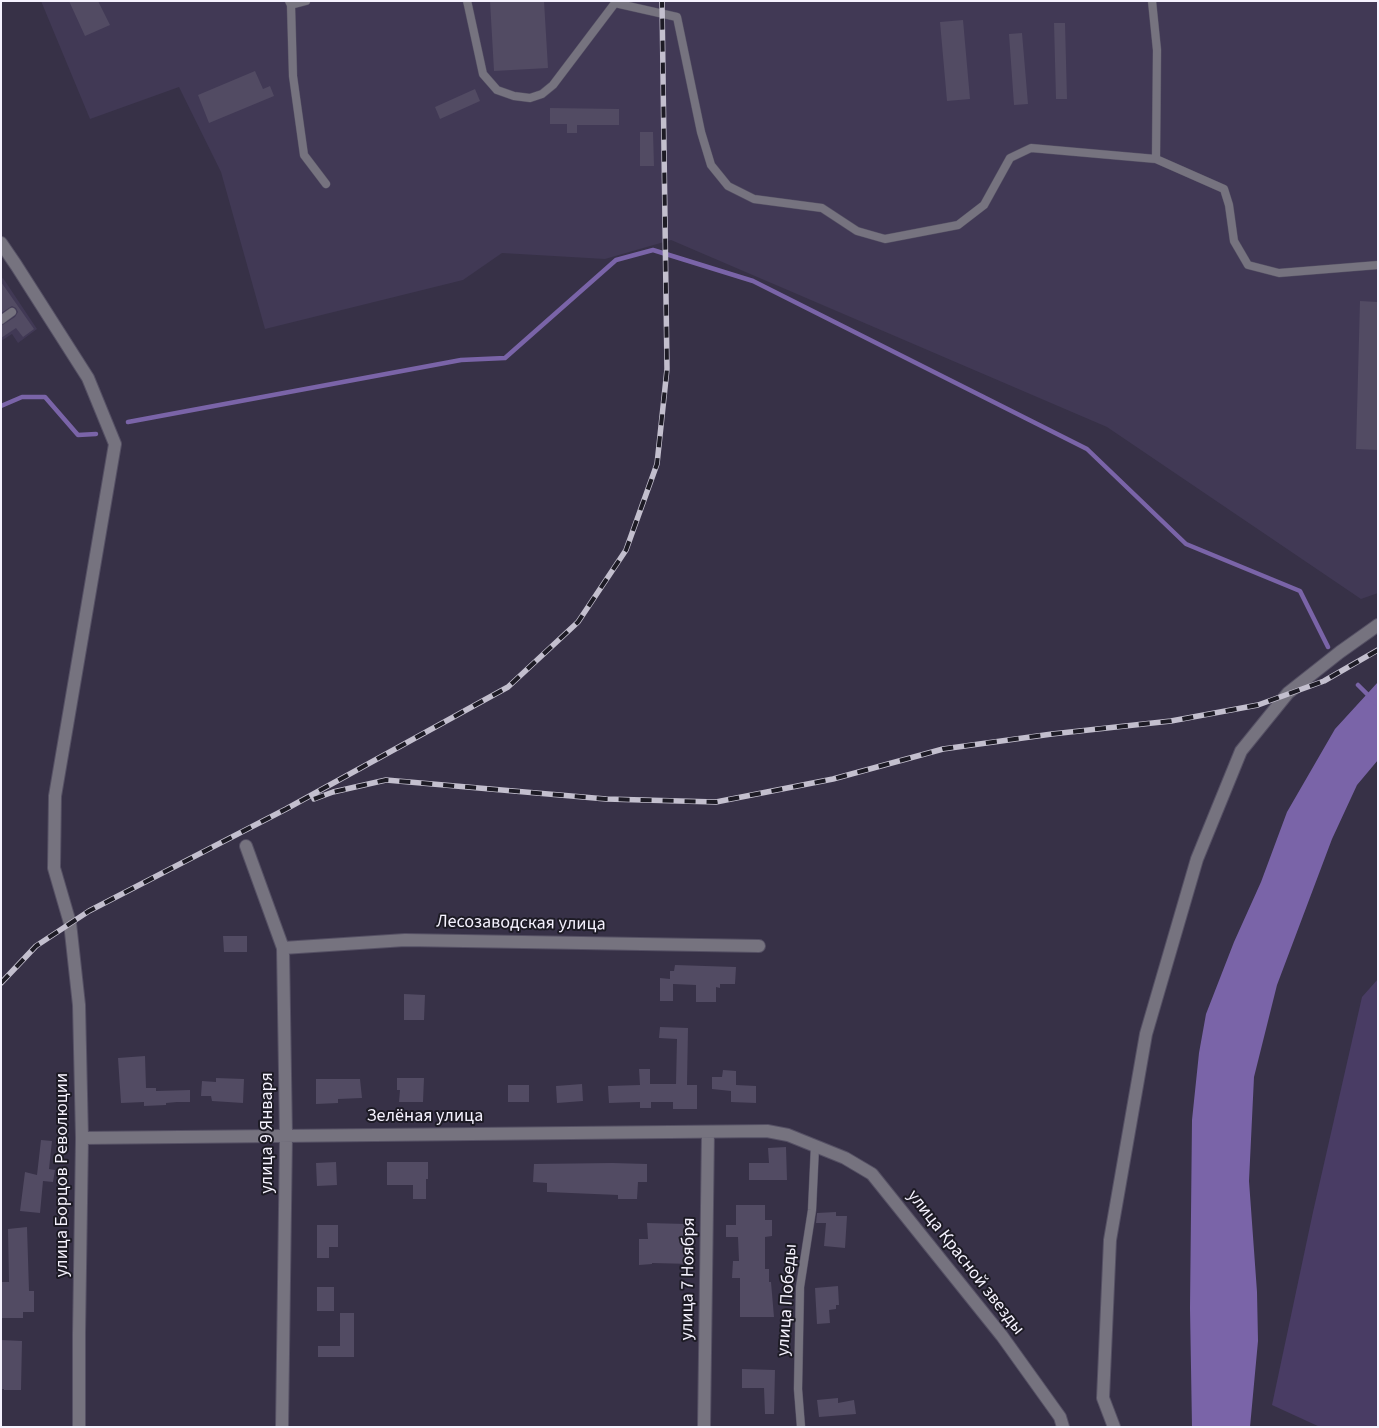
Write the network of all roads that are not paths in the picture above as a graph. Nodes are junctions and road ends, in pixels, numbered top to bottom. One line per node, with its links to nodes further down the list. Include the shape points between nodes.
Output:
1 (306, 1): 4 (lane)
2 (466, 1): 5 (lane, via 483,74 497,90 530,98 553,85 616,3 677,17 701,132 711,165 728,186 754,199 822,208 858,231 885,239 958,225 984,206 1010,158 1031,148)
3 (1152, 1): 5 (lane, via 1157,50)
4 (290, 3): 6 (lane, via 294,76 304,156)
5 (1156, 159): 8 (lane, via 1224,189 1230,205 1234,241 1248,265 1279,273)
6 (326, 184)
7 (1, 243): 18 (street, улица Борцов Революции, via 88,378 115,444 55,796 54,868 70,923 79,1005)
8 (1378, 265)
9 (12, 312): 10 (lane)
10 (1, 320)
11 (1378, 625): 25 (street, via 1288,693 1241,751 1197,859 1146,1034 1110,1240 1104,1398)
12 (246, 846): 14 (street, улица 9 Января)
13 (759, 946): 14 (street, Лесозаводская улица, via 405,940)
14 (283, 948): 17 (street, улица 9 Января)
15 (767, 1131): 16 (street, Зелёная улица); 19 (street, улица Красной звезды)
16 (708, 1132): 17 (street, Зелёная улица); 22 (street, улица 7 Ноября)
17 (286, 1136): 18 (street, Зелёная улица); 21 (street, улица 9 Января)
18 (82, 1138): 20 (street, улица Борцов Революции)
19 (815, 1146): 23 (lane, улица Победы, via 812,1210 800,1287 798,1389); 24 (street, улица Красной звезды, via 872,1174 1002,1336)
20 (79, 1427)
21 (282, 1427)
22 (704, 1427)
23 (801, 1427)
24 (1064, 1427)
25 (1114, 1427)

